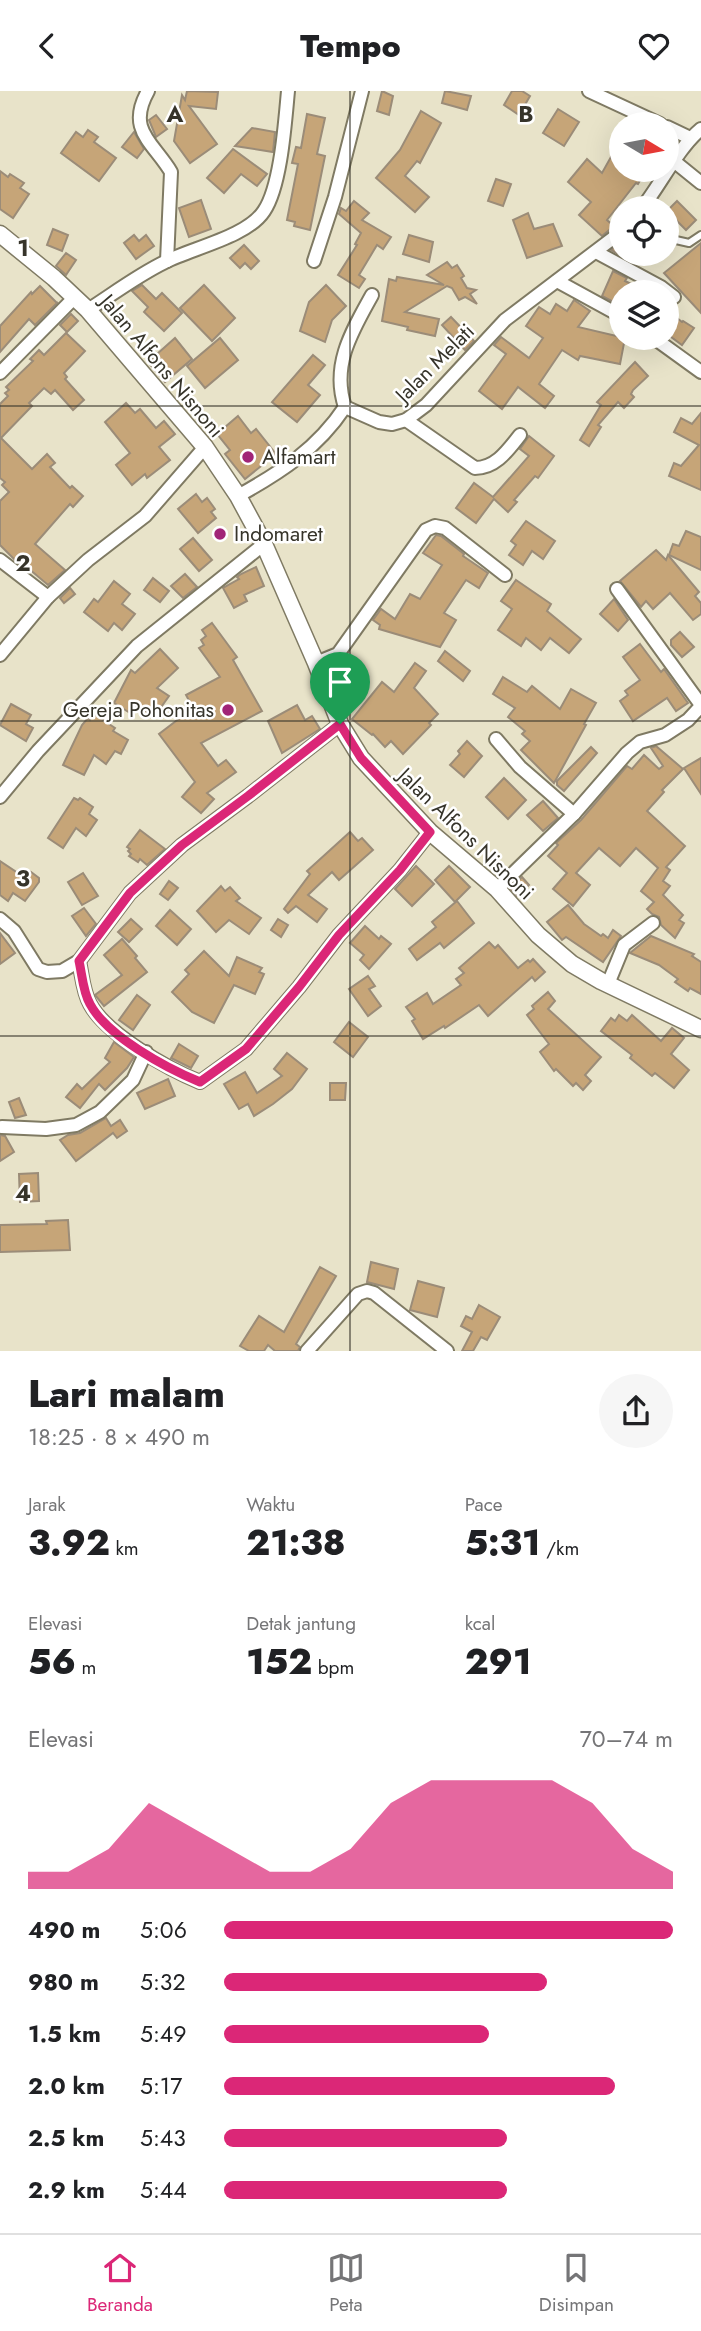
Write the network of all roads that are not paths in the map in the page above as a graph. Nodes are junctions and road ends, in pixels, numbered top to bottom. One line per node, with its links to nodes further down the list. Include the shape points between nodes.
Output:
1 (148, 91): 17 (street, via 140,110 140,127 172,172)
2 (288, 91): 17 (street, via 275,179 264,211 239,231)
3 (362, 91): 18 (street)
4 (594, 92): 5 (street)
5 (635, 112)
6 (701, 129): 8 (street)
7 (679, 133): 8 (street)
8 (690, 138): 9 (street)
9 (679, 156)
10 (679, 165): 11 (street)
11 (701, 183)
12 (0, 234): 22 (main road, Jalan Alfons Nisnoni)
13 (701, 235): 15 (lane)
14 (609, 242): 16 (street, Jalan Melati)
15 (679, 243)
16 (596, 252): 19 (street); 20 (street, Jalan Melati)
17 (167, 261): 24 (street)
18 (314, 261)
19 (650, 280)
20 (557, 281): 23 (street); 29 (street, Jalan Melati, via 505,320 426,405)
21 (372, 295): 28 (street, via 343,356 340,391)
22 (75, 297): 24 (main road, Jalan Alfons Nisnoni); 27 (street)
23 (609, 309)
24 (88, 310): 31 (main road, Jalan Alfons Nisnoni)
25 (671, 350): 26 (street)
26 (701, 372)
27 (0, 373)
28 (345, 407): 29 (street, Jalan Melati, via 379,422); 32 (street, via 312,447 281,473)
29 (406, 420): 30 (street, via 475,468 503,457)
30 (520, 435)
31 (205, 447): 32 (main road, Jalan Alfons Nisnoni); 37 (street, via 145,516)
32 (238, 496): 33 (main road, Jalan Alfons Nisnoni)
33 (264, 544): 39 (main road, Jalan Alfons Nisnoni); 43 (street, via 137,646)
34 (0, 560): 37 (street)
35 (505, 575): 39 (street, via 445,528 426,530 338,654)
36 (617, 589): 40 (street)
37 (48, 597): 38 (street)
38 (0, 655)
39 (316, 663): 41 (main road, Jalan Alfons Nisnoni)
40 (701, 706): 44 (street, via 688,720 627,753)
41 (340, 724): 45 (main road, Jalan Alfons Nisnoni, via 361,758); 49 (street, via 182,845 130,893)
42 (496, 739): 44 (street, via 520,767)
43 (0, 797)
44 (574, 814): 46 (street)
45 (430, 832): 46 (main road, Jalan Alfons Nisnoni); 52 (street, via 246,1049 200,1082)
46 (496, 889): 50 (main road, Jalan Alfons Nisnoni, via 572,964)
47 (0, 919): 49 (street, via 14,931 38,969 62,971)
48 (653, 923): 50 (street, via 624,946)
49 (79, 961): 52 (street, via 89,1003 113,1031)
50 (608, 984): 51 (main road, Jalan Alfons Nisnoni)
51 (701, 1029)
52 (146, 1052): 53 (street, via 134,1080 100,1112 76,1125)
53 (2, 1127)
54 (307, 1351): 55 (street, via 358,1294 367,1291)
55 (447, 1351)

